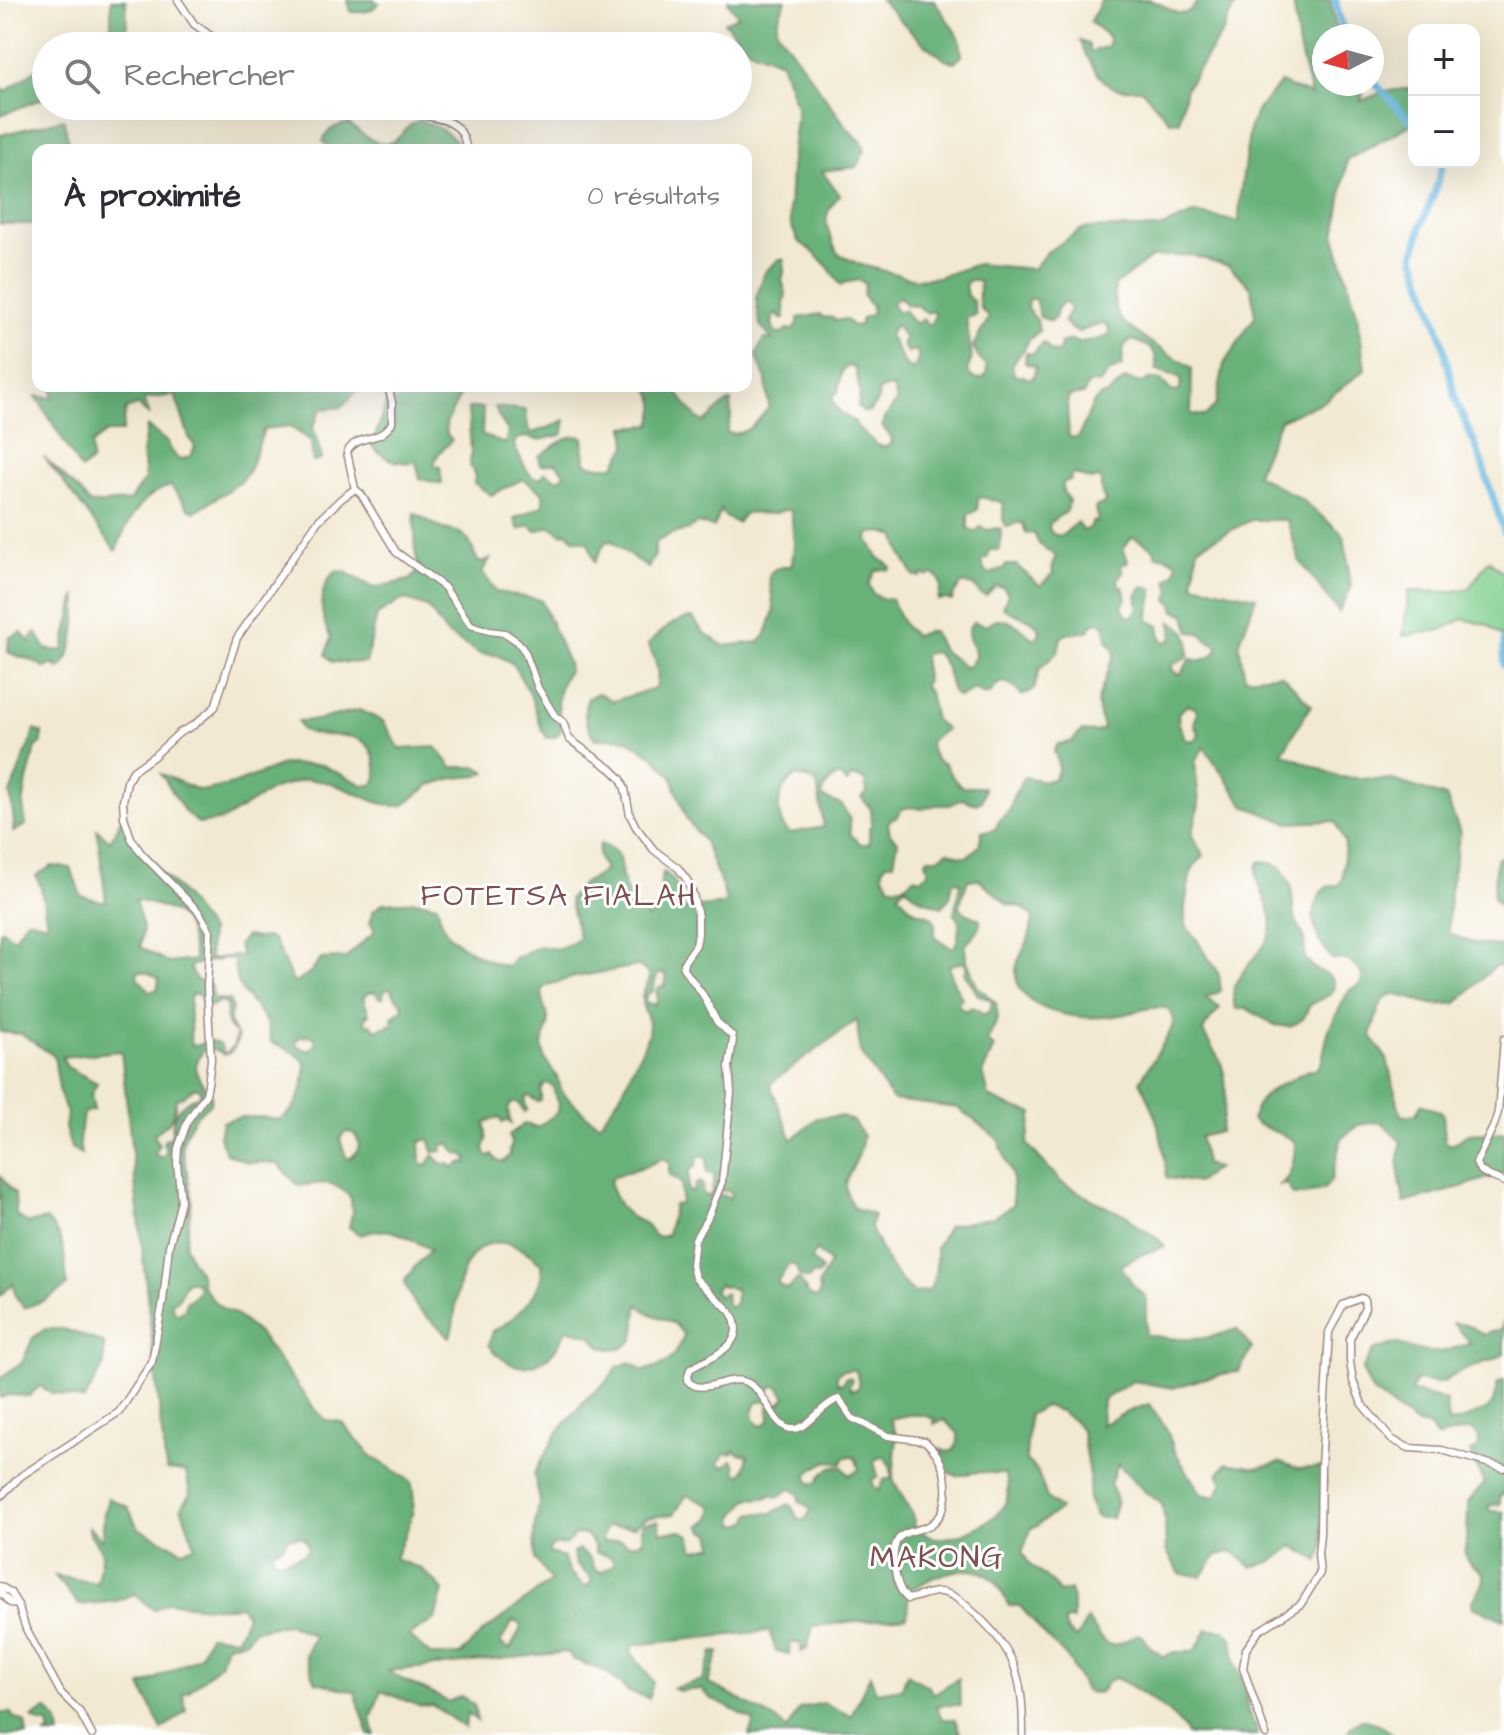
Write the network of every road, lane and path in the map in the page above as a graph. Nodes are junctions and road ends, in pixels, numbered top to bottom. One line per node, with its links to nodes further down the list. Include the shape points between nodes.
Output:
1 (178, 0): 2 (street)
2 (205, 32)
3 (439, 120): 4 (street, via 455,125)
4 (465, 144)
5 (390, 392): 6 (street, via 392,423 347,452)
6 (355, 489): 10 (street, via 318,521 237,638 215,707 133,771 127,782 124,817 131,838 210,931 208,1084 178,1148 181,1201 152,1362 119,1412 21,1476); 15 (street, via 396,552 444,587 471,625 505,633 522,646 538,688 569,739 621,779 642,837 678,868 693,894 698,934 683,968 733,1040 722,1182 695,1239 692,1265 695,1278 730,1311 735,1328 729,1347 690,1369 687,1380 697,1387 743,1381 756,1388 788,1429 797,1429 839,1399 852,1418 888,1436 925,1441 937,1453 946,1484 942,1512 928,1526 898,1538 896,1577 908,1599 940,1592 955,1597 992,1628 1013,1659 1020,1681)
7 (1504, 1039): 8 (street, via 1498,1112 1476,1163 1483,1173)
8 (1504, 1182)
9 (1504, 1468): 16 (street, via 1442,1450 1409,1448 1391,1439 1362,1404 1353,1381 1350,1339 1364,1299 1343,1305 1329,1332 1320,1573 1301,1604 1259,1631 1244,1659)
10 (0, 1497)
11 (0, 1586): 13 (street)
12 (0, 1592): 13 (street)
13 (18, 1605): 14 (street, via 61,1693)
14 (92, 1735)
15 (1023, 1735)
16 (1266, 1735)

